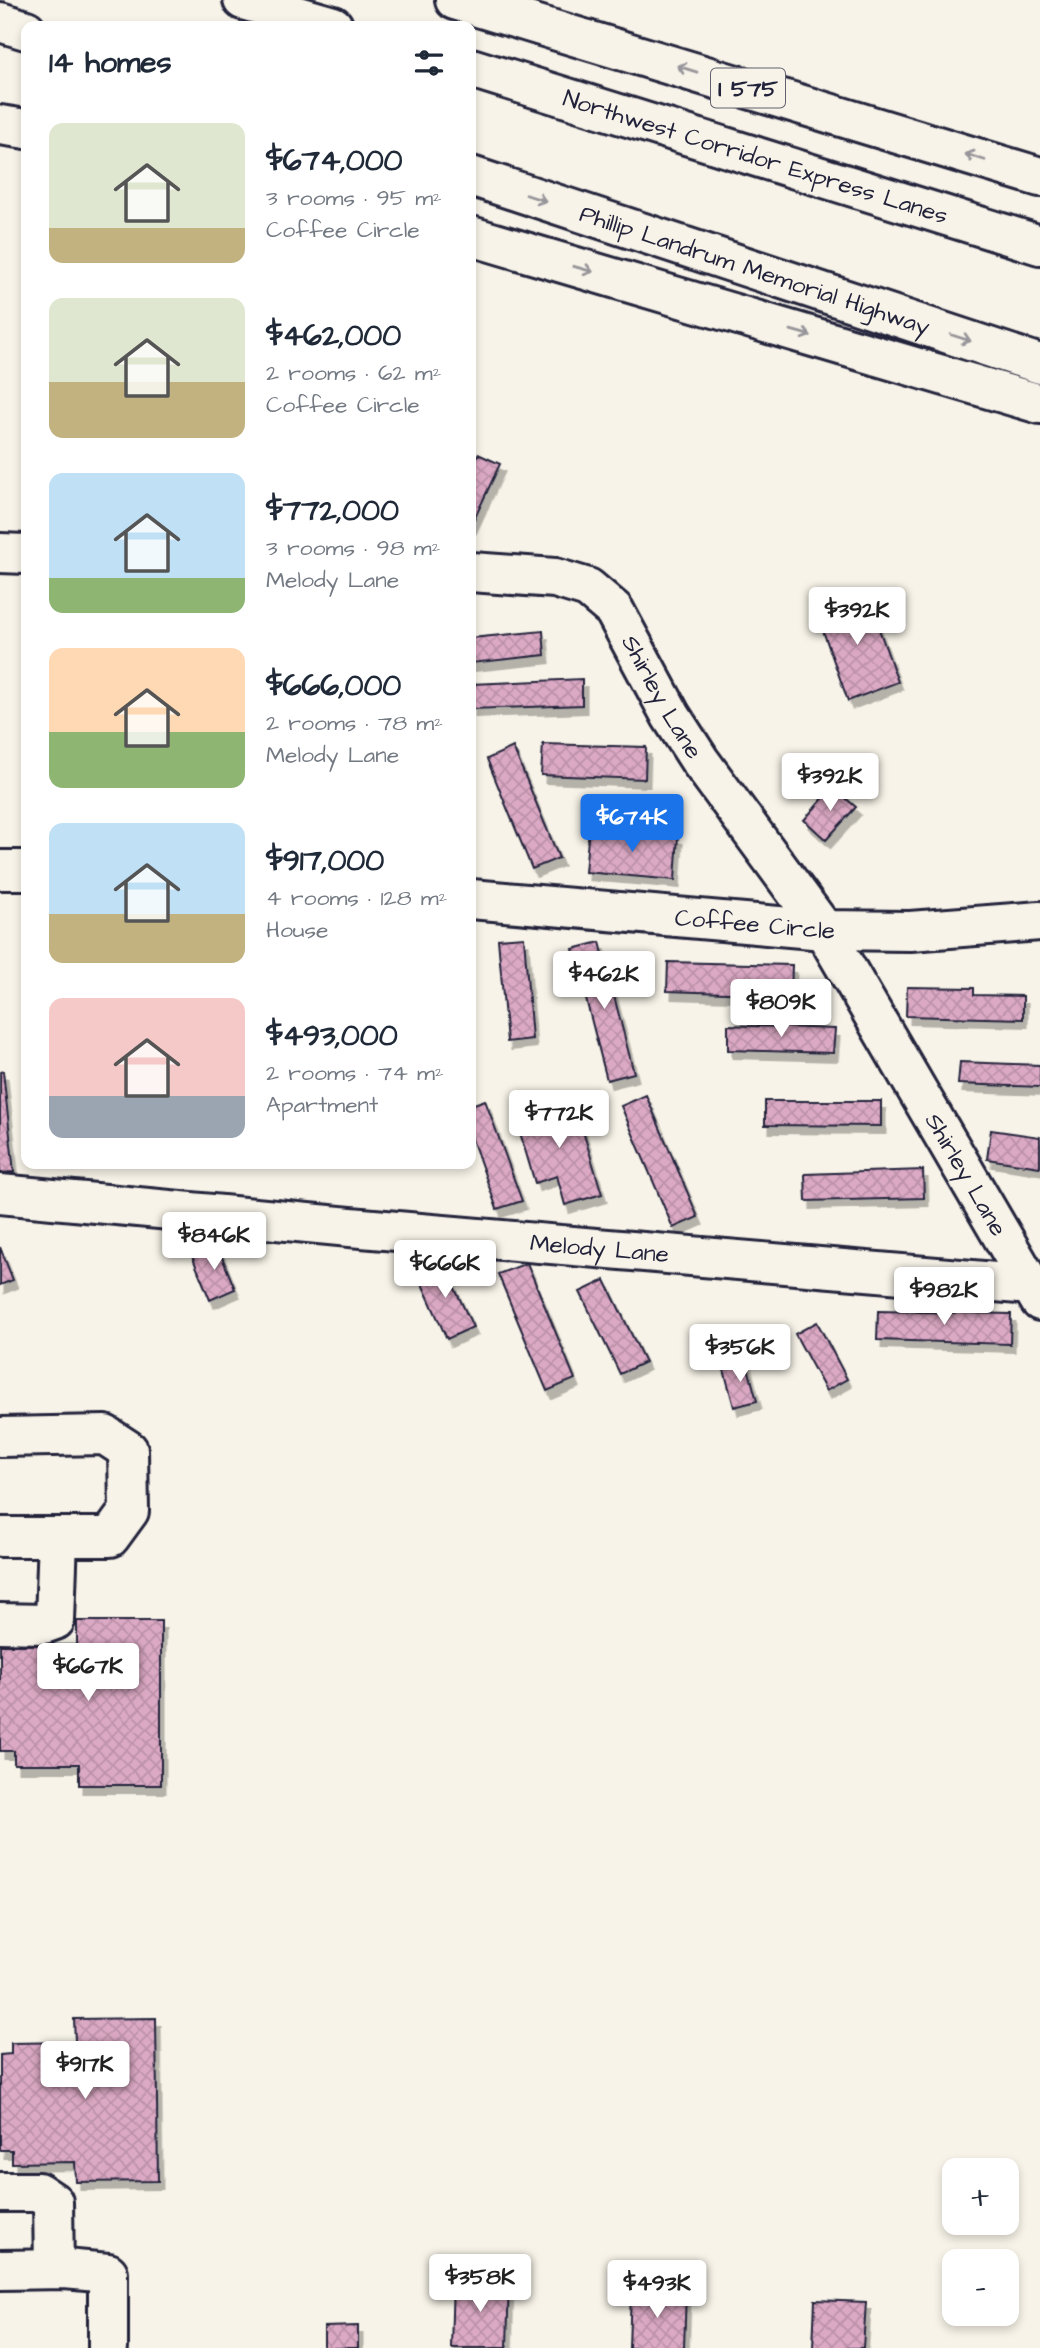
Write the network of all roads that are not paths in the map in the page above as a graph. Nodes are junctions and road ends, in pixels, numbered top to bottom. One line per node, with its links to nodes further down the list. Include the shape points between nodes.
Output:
1 (243, 0): 3 (main road)
2 (455, 0): 9 (main road, I 575, one-way to 2)
3 (316, 21)
4 (0, 22): 5 (main road)
5 (21, 28)
6 (476, 70): 12 (main road, Northwest Corridor Express Lanes)
7 (0, 125): 8 (main road)
8 (21, 128)
9 (1040, 177)
10 (476, 178): 13 (main road, Phillip Landrum Memorial Highway, one-way to 13)
11 (476, 237): 14 (main road, one-way to 14)
12 (1040, 246)
13 (1040, 364)
14 (1040, 404)
15 (0, 553): 16 (main road)
16 (21, 554)
17 (476, 572): 22 (main road, Shirley Lane, via 555,579 587,588 614,610 700,761)
18 (0, 870): 19 (main road)
19 (21, 870)
20 (476, 899): 22 (main road, Coffee Circle)
21 (1040, 921): 22 (main road, Coffee Circle, via 910,931)
22 (824, 930): 24 (main road, Shirley Lane)
23 (0, 1194): 24 (main road, Melody Lane)
24 (1035, 1293)
25 (0, 1437): 27 (main road, via 105,1435 128,1450 129,1511 110,1536)
26 (0, 1537): 27 (main road)
27 (58, 1537): 28 (main road, via 55,1620)
28 (0, 1623)
29 (0, 2192): 30 (main road, via 38,2192 53,2202)
30 (54, 2269): 31 (main road); 32 (main road, via 108,2273)
31 (0, 2270)
32 (108, 2348)

